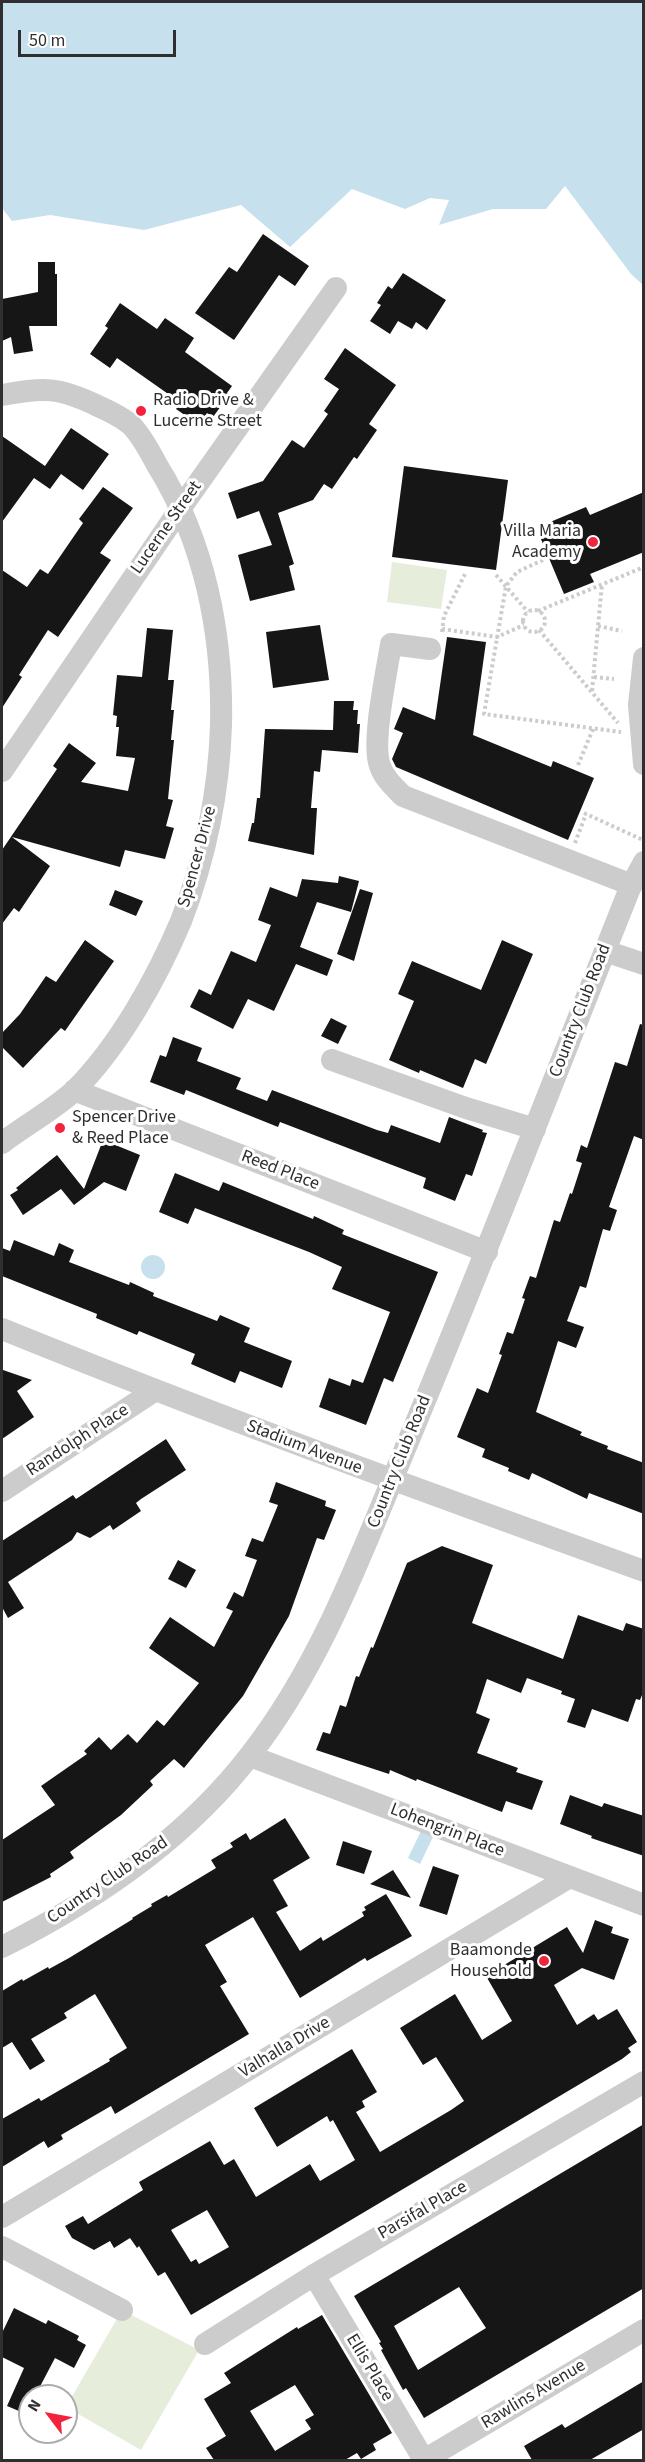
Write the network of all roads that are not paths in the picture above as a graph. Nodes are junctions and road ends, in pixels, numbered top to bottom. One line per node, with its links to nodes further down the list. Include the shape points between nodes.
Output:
1 (336, 288): 3 (street, Lucerne Street)
2 (2, 394): 3 (street, Spencer Drive, via 32,389 62,391 116,415 130,425 146,446)
3 (180, 509): 7 (street, Lucerne Street); 13 (street, Spencer Drive, via 200,558 213,613 219,670 221,726 209,825 181,921 158,971 103,1057)
4 (430, 649): 9 (street, via 391,644 376,749 388,782 403,796)
5 (644, 658): 6 (street)
6 (638, 749)
7 (2, 771)
8 (644, 862): 9 (street, Country Club Road)
9 (632, 885): 10 (street, Country Club Road)
10 (605, 951): 11 (street); 14 (street, Country Club Road)
11 (644, 964)
12 (332, 1060): 14 (street)
13 (74, 1090): 15 (street, Spencer Drive); 16 (street, Reed Place)
14 (535, 1129): 16 (street, Country Club Road)
15 (2, 1143)
16 (487, 1252): 19 (street, Country Club Road)
17 (2, 1329): 18 (street, Stadium Avenue)
18 (154, 1391): 19 (street, Stadium Avenue); 20 (street, Randolph Place)
19 (392, 1480): 21 (street, Stadium Avenue); 22 (street, Country Club Road, via 325,1634)
20 (2, 1491)
21 (644, 1571)
22 (250, 1756): 23 (street, Lohengrin Place); 25 (street, Country Club Road, via 190,1821 149,1856 77,1905)
23 (568, 1878): 24 (street, Lohengrin Place); 27 (street, Valhalla Drive)
24 (644, 1905)
25 (2, 1947)
26 (644, 2082): 29 (street, Parsifal Place)
27 (2, 2217)
28 (2, 2247): 30 (street)
29 (314, 2276): 32 (street, Parsifal Place); 33 (street, Ellis Place)
30 (122, 2310)
31 (644, 2330): 33 (street, Rawlins Avenue)
32 (205, 2344)
33 (424, 2460)

